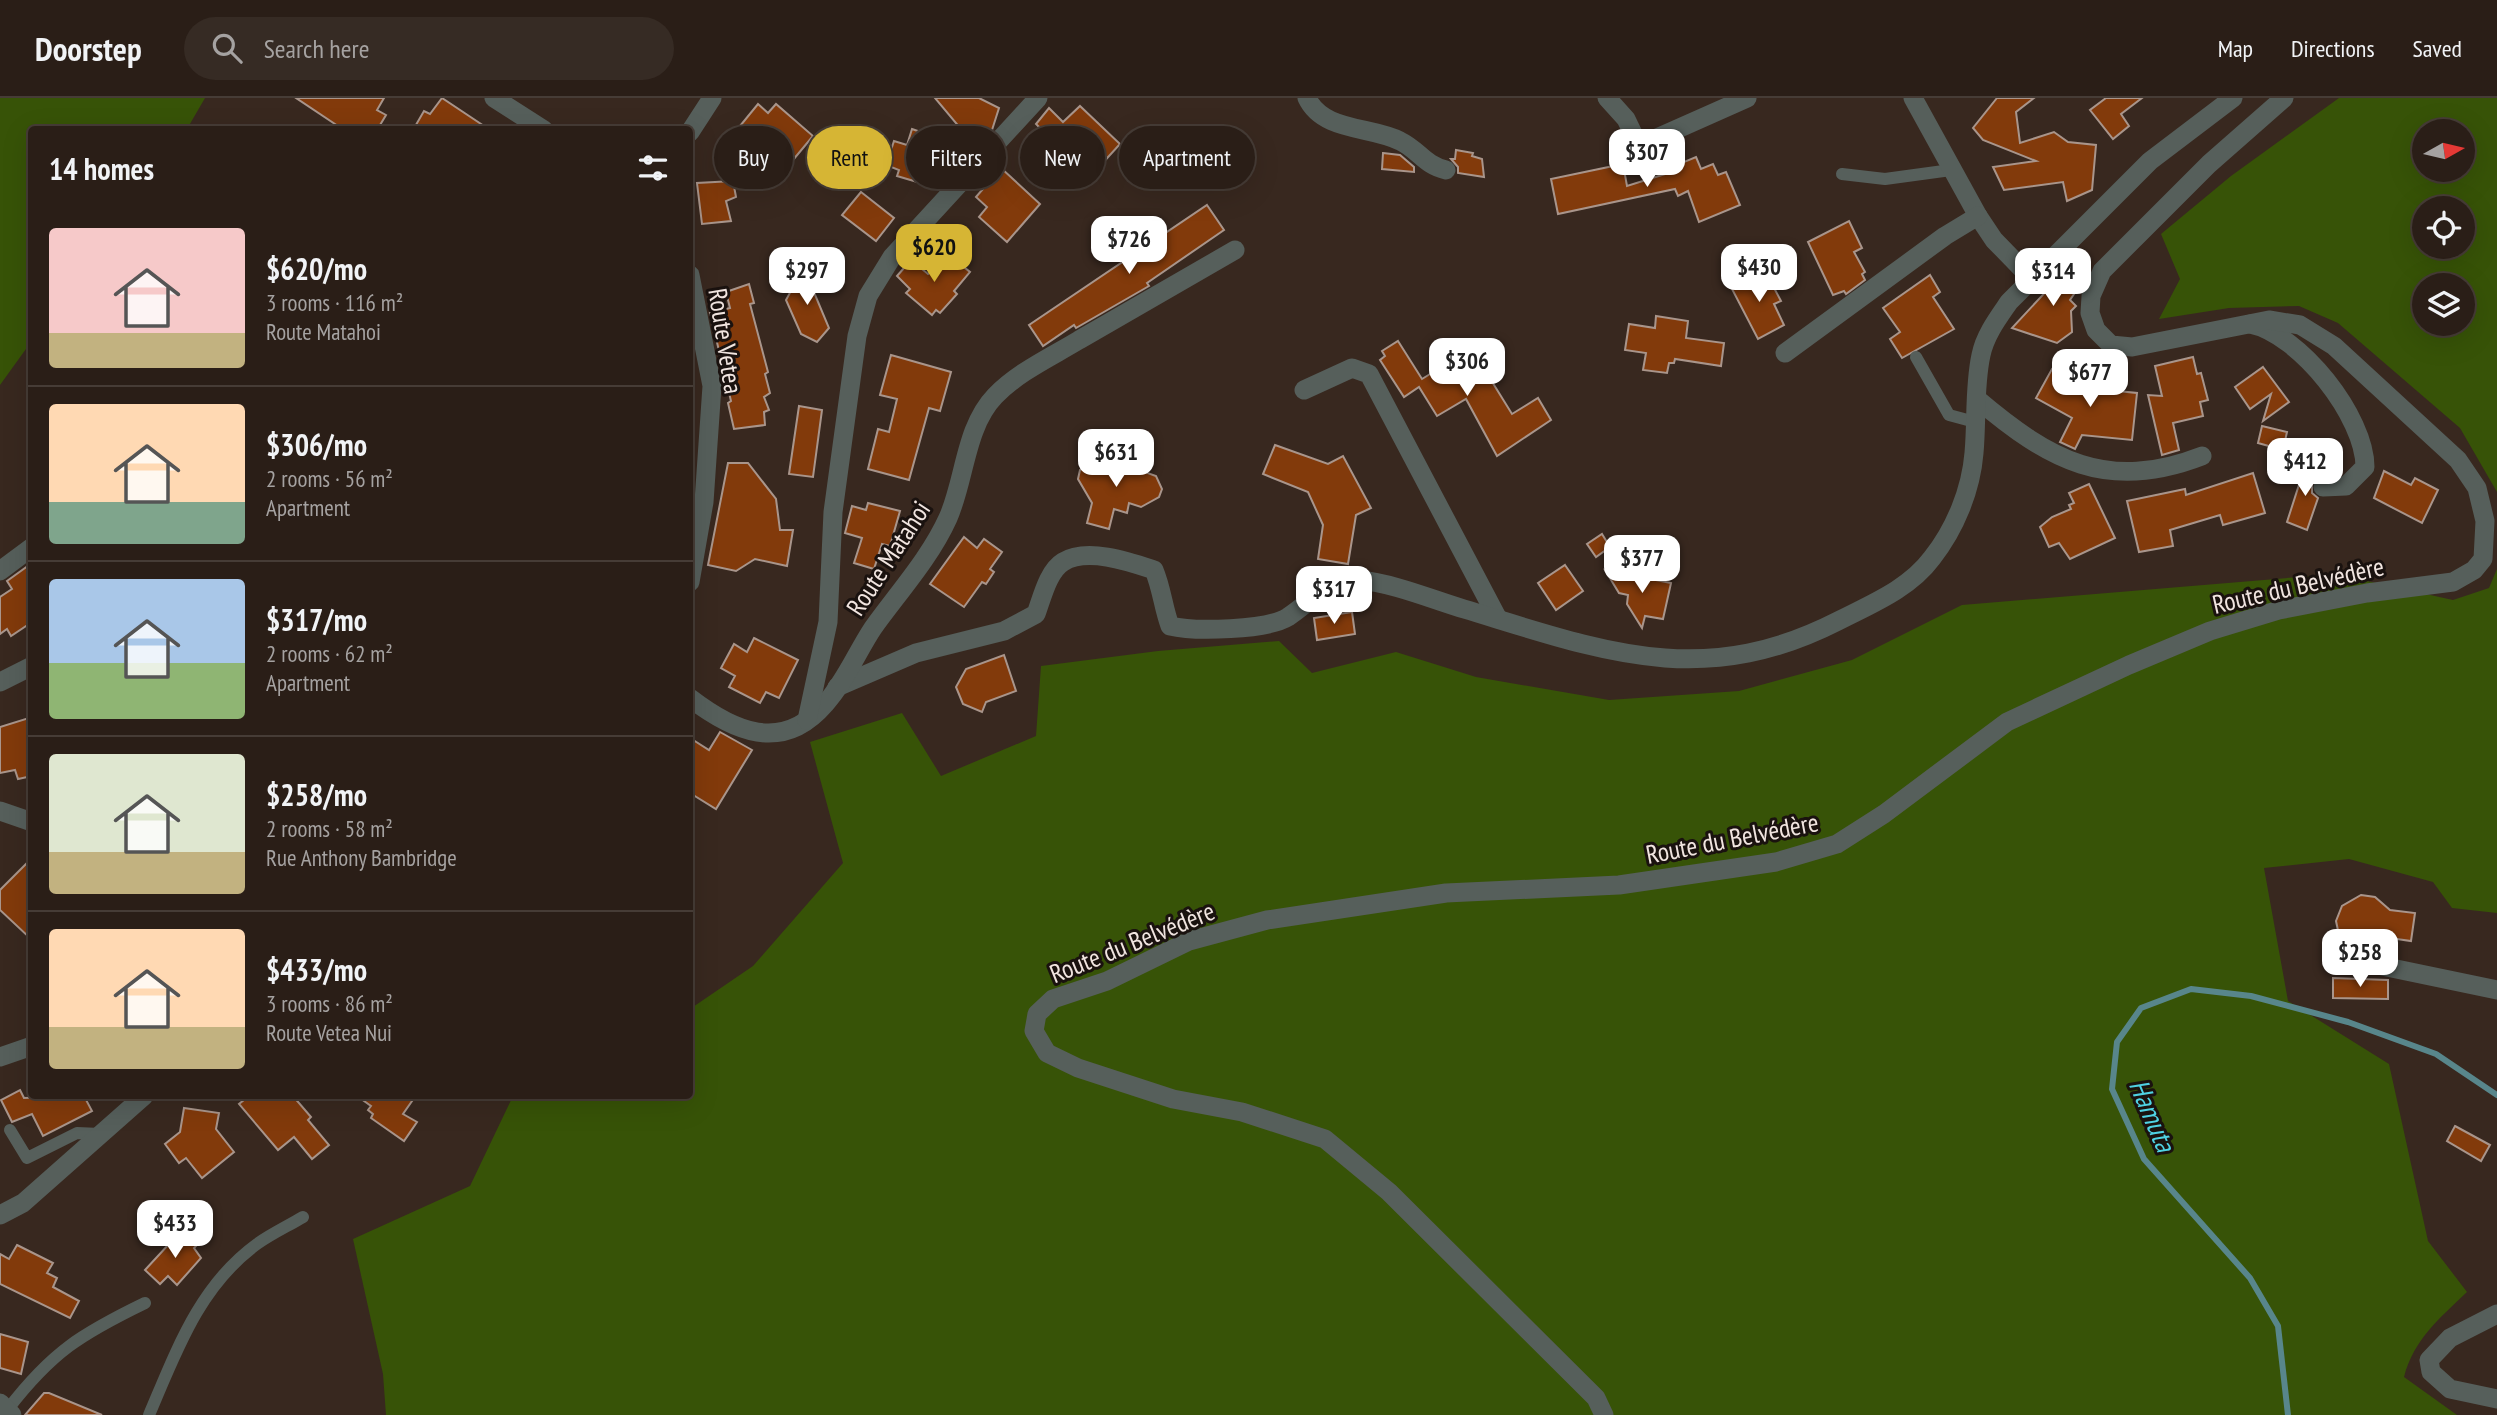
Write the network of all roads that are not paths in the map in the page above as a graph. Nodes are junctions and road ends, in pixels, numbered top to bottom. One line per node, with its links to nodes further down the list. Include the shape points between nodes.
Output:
1 (494, 98): 10 (street)
2 (712, 98): 11 (street)
3 (1038, 98): 35 (street, via 892,257 868,296 857,336 835,499 828,622)
4 (1307, 98): 12 (street, via 1318,114 1402,141 1430,167)
5 (1607, 98): 6 (street, via 1626,119 1639,146)
6 (1747, 98)
7 (1913, 98): 13 (street)
8 (2233, 98): 17 (street, via 2150,161)
9 (2284, 98): 19 (street, Route du Belvédère, via 2102,271 2091,296 2096,330 2111,345 2161,343)
10 (538, 126)
11 (693, 127)
12 (1446, 170)
13 (1951, 170): 14 (lane, via 1885,179); 15 (street)
14 (1842, 174)
15 (1978, 216): 17 (street, via 1994,240); 20 (street)
16 (1235, 250): 33 (street, Route Matahoi, via 997,393 978,423 947,521)
17 (2033, 280): 23 (street, via 1993,325 1981,354)
18 (693, 290): 28 (street, Route Vetea, via 712,386 704,502)
19 (2246, 323): 26 (street, via 2268,327 2288,340 2324,379 2355,424 2365,447 2365,467 2346,486); 52 (street, Route du Belvédère, via 2269,320 2300,325 2334,346 2458,460 2477,488 2486,521 2486,550 2474,570 2453,582 2279,610 2210,631 2129,665 2007,722 1884,814 1837,844 1807,854 1619,885 1447,893 1268,919 1189,941 1107,981 1054,999 1037,1014 1034,1031 1047,1053 1078,1068 1173,1099 1242,1112 1325,1139 1442,1244 1596,1398)
20 (1785, 353)
21 (1916, 357): 24 (lane, via 1949,415)
22 (1304, 390): 30 (street, via 1352,368 1369,374)
23 (1977, 400): 24 (street); 25 (street, via 2008,426 2076,465 2099,470 2154,470)
24 (1975, 422): 30 (street, via 1971,472 1945,540 1931,560 1882,600 1792,642 1728,659 1646,657 1594,649)
25 (2202, 456)
26 (2323, 487)
27 (28, 550): 29 (street)
28 (693, 565)
29 (0, 571)
30 (1498, 619): 33 (street, via 1359,580 1337,582 1286,619 1192,631 1170,626 1154,570 1083,555 1062,562 1047,584 1036,614 1004,631 916,653)
31 (28, 668): 32 (street)
32 (0, 682)
33 (837, 687): 35 (street, Route Matahoi)
34 (693, 700): 35 (street, Route Matahoi, via 724,721 762,734 779,733)
35 (807, 720)
36 (0, 811): 37 (street)
37 (28, 821)
38 (2382, 966): 39 (street)
39 (2497, 990)
40 (28, 1047): 41 (street)
41 (0, 1057)
42 (141, 1099): 44 (street)
43 (10, 1130): 44 (lane, via 27,1158 77,1133)
44 (100, 1134): 45 (street, via 23,1203)
45 (0, 1215)
46 (303, 1217): 51 (lane, via 256,1245 212,1288 184,1330)
47 (145, 1303): 50 (lane, via 91,1329 58,1352)
48 (2497, 1314): 49 (street, via 2451,1339 2430,1360 2431,1372 2450,1389)
49 (2491, 1394)
50 (7, 1409)
51 (149, 1415)
52 (1604, 1415)

